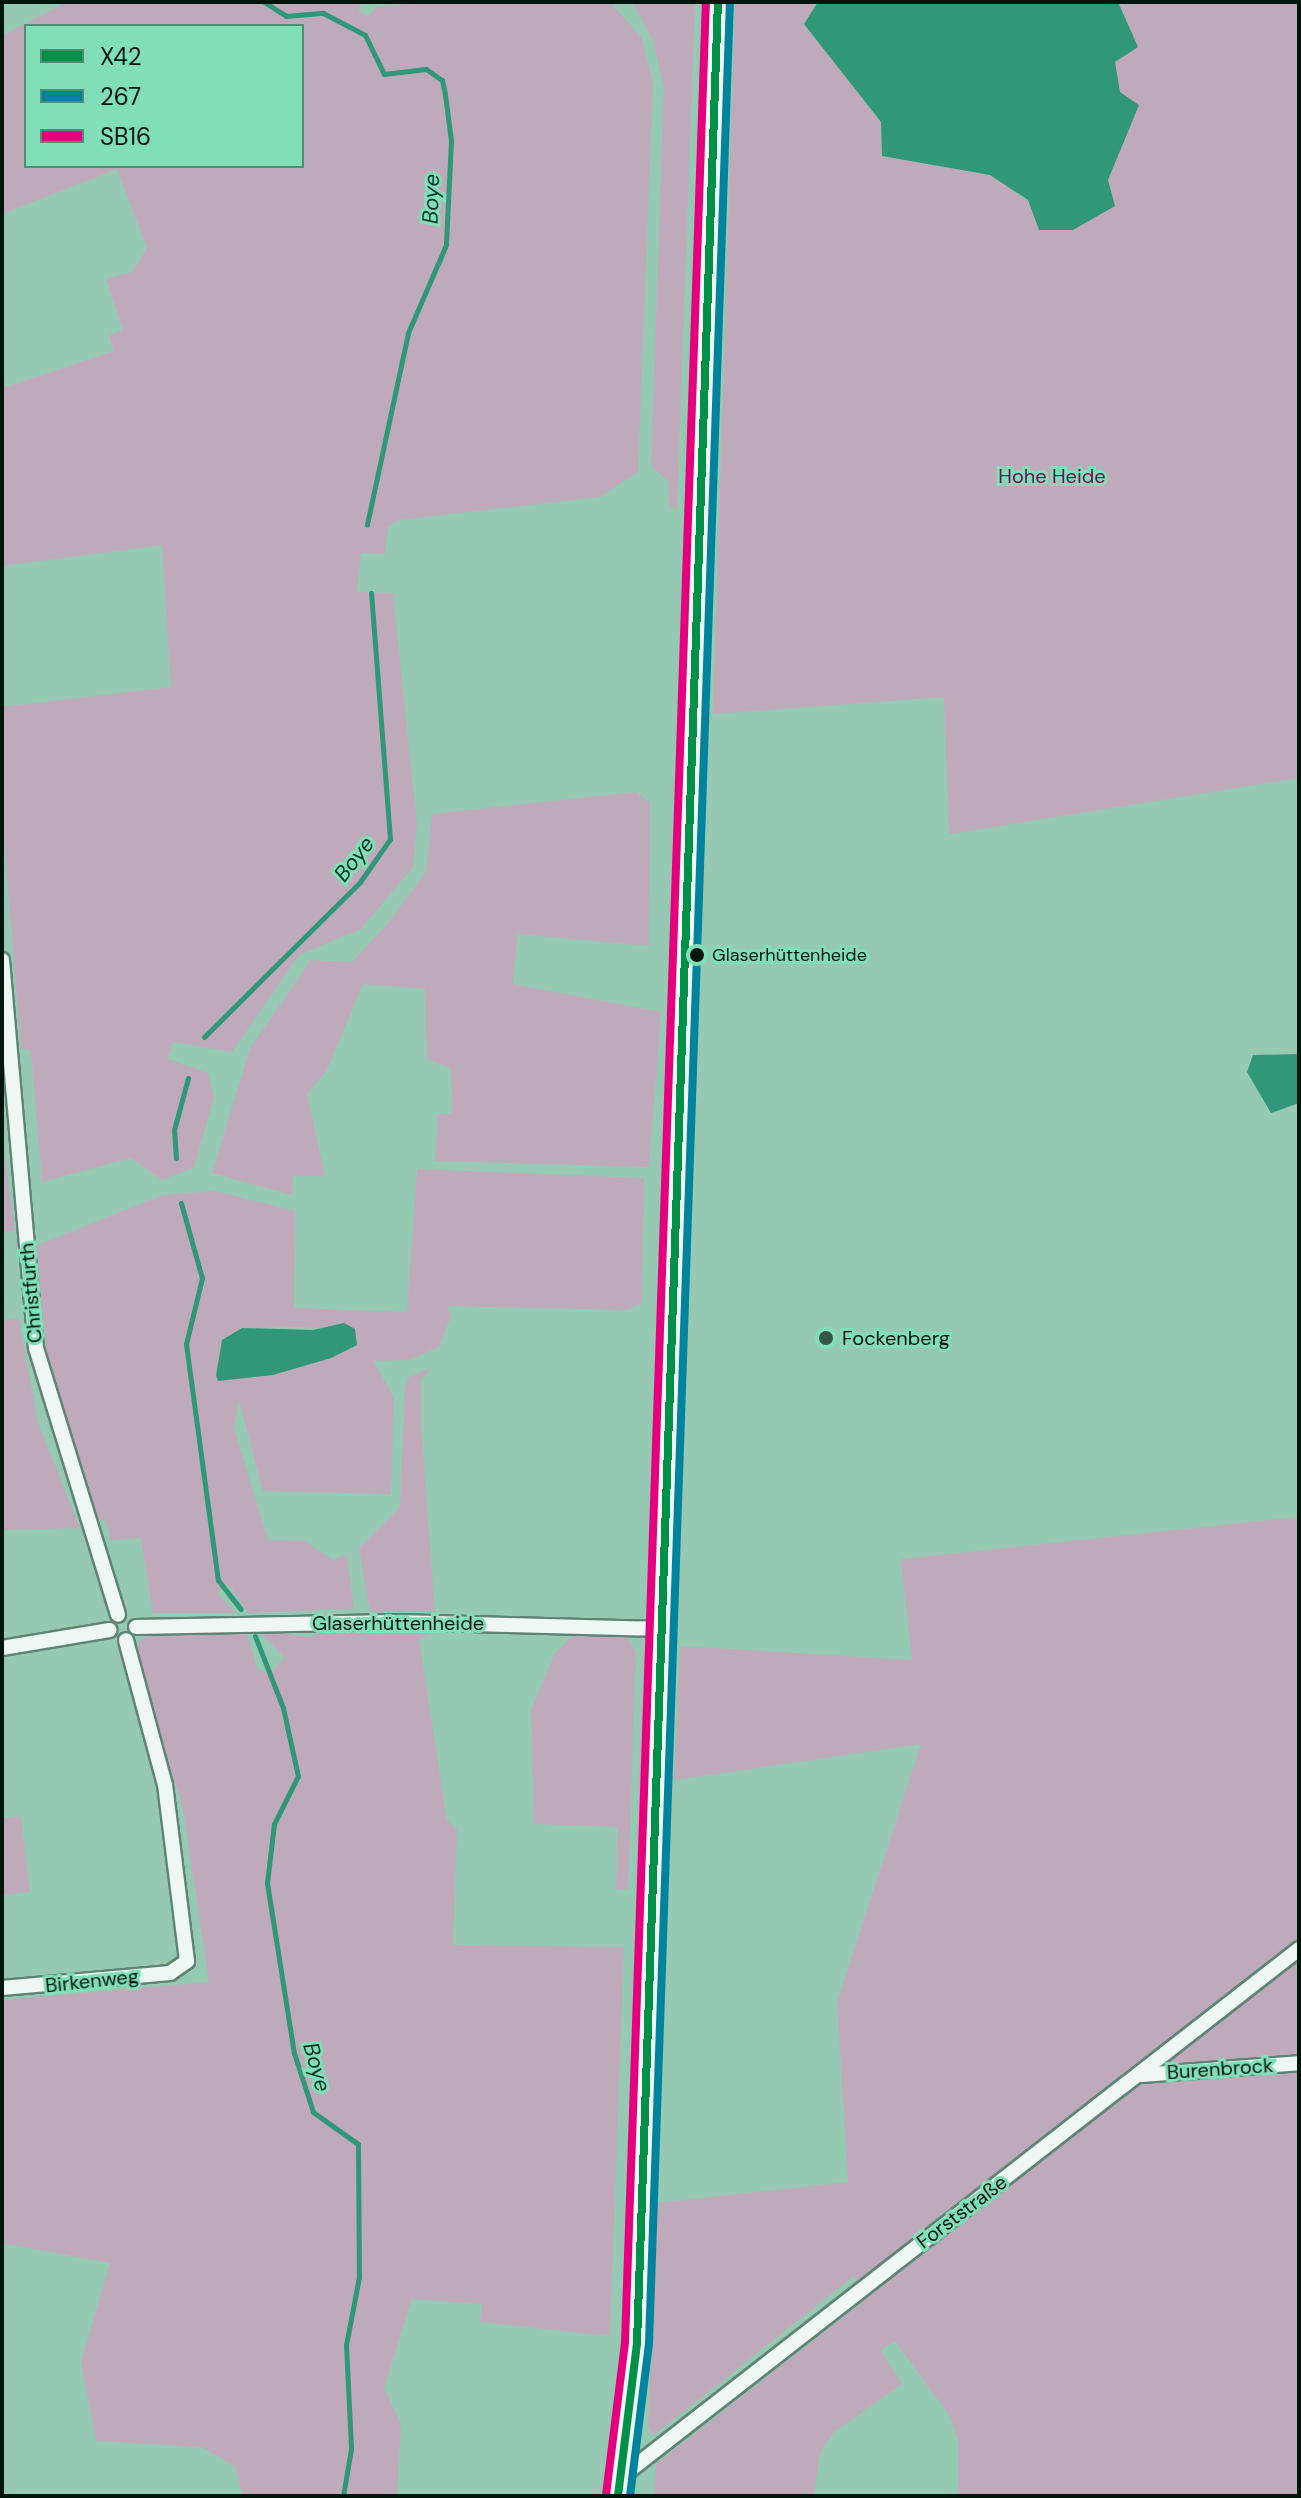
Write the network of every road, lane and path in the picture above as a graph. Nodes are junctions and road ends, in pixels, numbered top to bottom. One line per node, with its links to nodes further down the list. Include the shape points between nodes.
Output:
1 (718, 2): 5 (main road)
2 (2, 960): 3 (street, Christfurth, via 36,1348)
3 (118, 1615): 4 (street, via 132,1617); 6 (street)
4 (136, 1627): 5 (street, Glaserhüttenheide, via 396,1622); 7 (street)
5 (660, 1629): 13 (main road, via 637,2343)
6 (109, 1630): 7 (street); 8 (street)
7 (126, 1640): 10 (street, Birkenweg, via 165,1785 187,1951 181,1970)
8 (2, 1648)
9 (1299, 1949): 12 (street, Forststraße)
10 (2, 1988)
11 (1299, 2063): 12 (street, Burenbrock)
12 (1141, 2075): 13 (street, Forststraße)
13 (625, 2474): 14 (main road)
14 (618, 2496)

